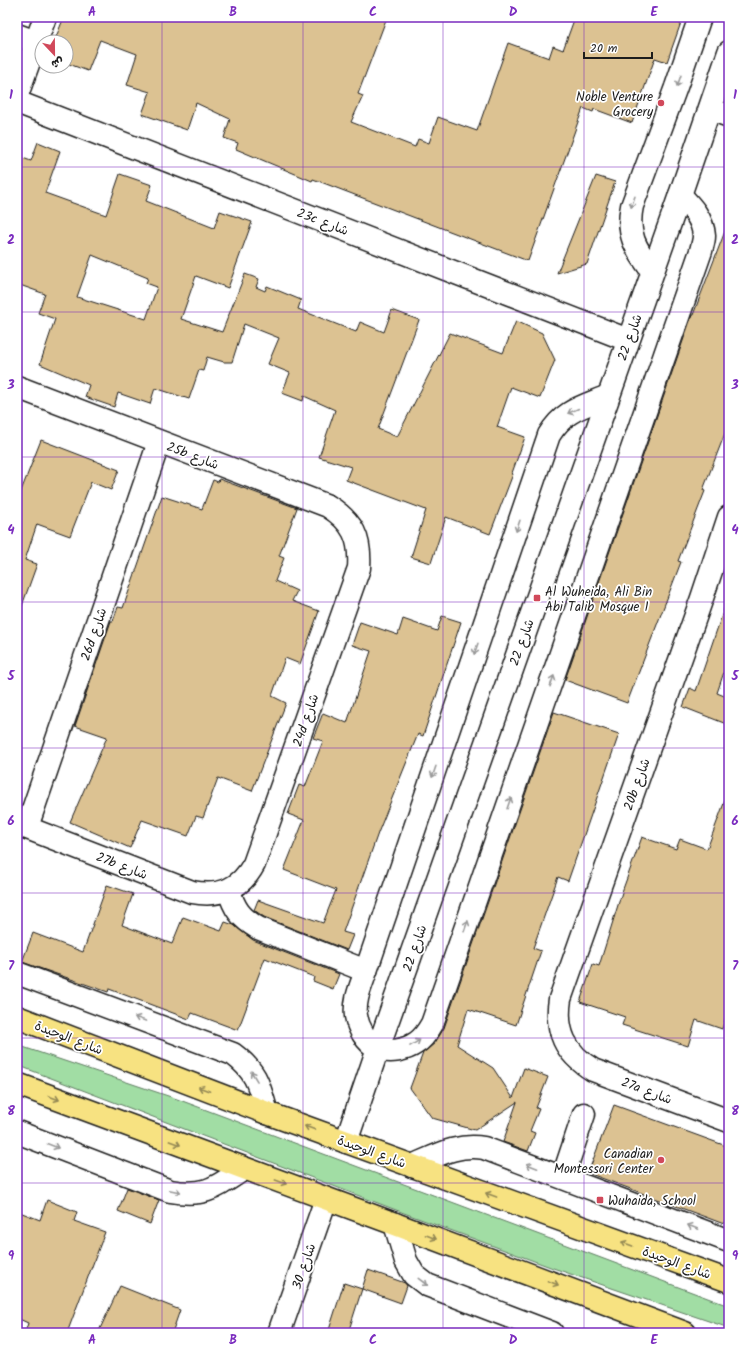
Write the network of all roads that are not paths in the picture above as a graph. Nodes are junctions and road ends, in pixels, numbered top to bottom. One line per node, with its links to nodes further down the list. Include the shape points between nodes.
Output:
1 (45, 17): 3 (street)
2 (700, 17): 9 (street, one-way to 9, via 629,217 632,238)
3 (26, 39): 5 (street)
4 (729, 52): 7 (street, شارع 22)
5 (17, 96)
6 (17, 102): 10 (street, 23c شارع)
7 (719, 113): 8 (street, شارع 22)
8 (680, 195): 9 (street, شارع 22); 21 (street, one-way to 8, via 391,1051 404,1049 416,1043 432,1024 701,251 704,235 700,220 692,206)
9 (652, 271): 10 (street, شارع 22)
10 (628, 340): 12 (street, شارع 22)
11 (17, 387): 13 (street, 25b شارع)
12 (608, 396): 18 (street, one-way to 18, via 566,414 556,423 549,435); 21 (street, شارع 22)
13 (160, 442): 15 (street, 25b شارع, via 328,506 340,514); 16 (street, 26d شارع)
14 (729, 517): 22 (street, 20b شارع, via 560,999 559,1027)
15 (357, 539): 17 (street, 24d شارع, via 360,553 359,568 254,864 239,884)
16 (22, 825): 17 (street, 27b شارع, via 192,892 217,894)
17 (229, 890): 18 (street, via 233,904 253,925)
18 (366, 971): 21 (street, via 357,994 356,1016 367,1040)
19 (17, 973): 24 (street, one-way to 19, via 259,1084 244,1062 233,1054)
20 (17, 1017): 24 (main road, شارع الوحيدة, one-way to 20)
21 (378, 1048): 28 (street, شارع 22)
22 (570, 1051): 26 (street, 27a شارع, via 581,1063 593,1070)
23 (17, 1084): 30 (main road, one-way to 30)
24 (267, 1113): 28 (main road, شارع الوحيدة, one-way to 24)
25 (584, 1114): 31 (street)
26 (729, 1121)
27 (17, 1132): 30 (street, one-way to 30, via 170,1191 186,1194 203,1192 218,1186)
28 (346, 1142): 29 (main road, شارع الوحيدة)
29 (412, 1166): 31 (street, one-way to 29, via 474,1146 452,1149); 35 (main road, شارع الوحيدة, one-way to 29)
30 (244, 1169): 32 (main road, one-way to 32)
31 (563, 1178): 34 (street, one-way to 31)
32 (326, 1199): 33 (main road); 36 (street, شارع 30)
33 (395, 1224): 37 (street, one-way to 37, via 406,1261 414,1275 427,1285); 38 (main road, one-way to 38)
34 (729, 1241)
35 (729, 1281)
36 (279, 1333)
37 (552, 1333)
38 (685, 1333)

